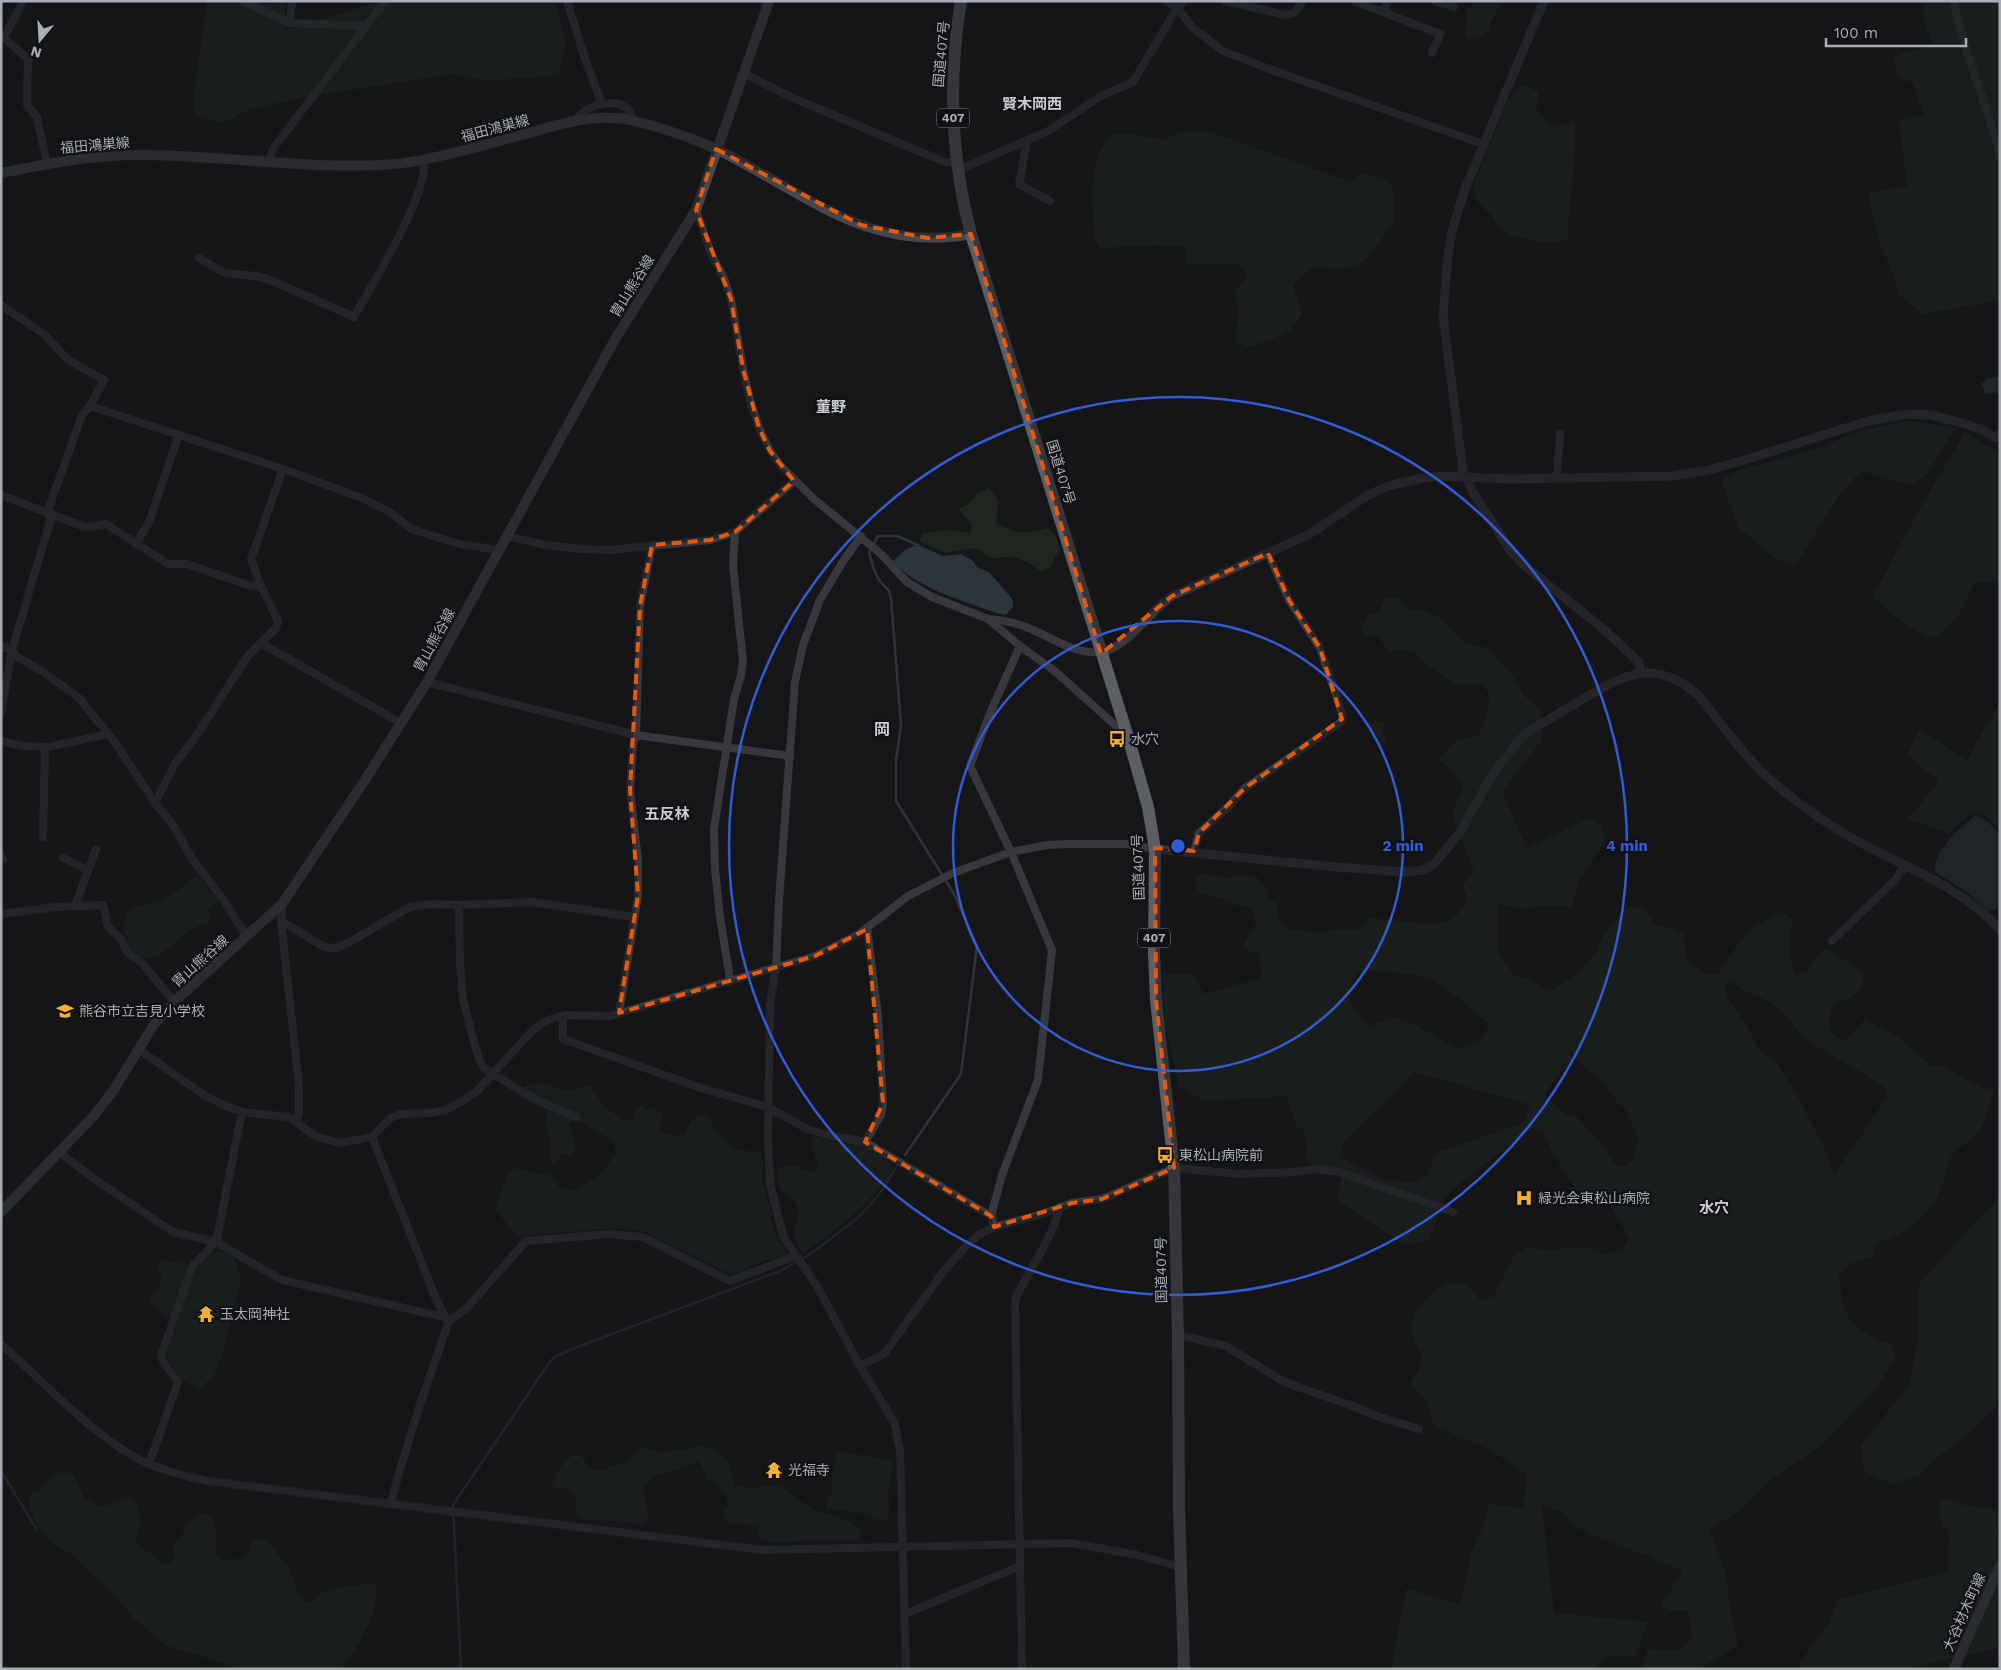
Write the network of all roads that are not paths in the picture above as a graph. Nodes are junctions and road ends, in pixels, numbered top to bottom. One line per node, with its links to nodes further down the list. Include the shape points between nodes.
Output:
1 (23, 1): 33 (street, via 4,38 28,59 27,105 36,117)
2 (242, 1): 20 (street)
3 (292, 1): 20 (street)
4 (385, 1): 21 (street)
5 (567, 1): 24 (street)
6 (769, 1): 23 (main road, 胄山熊谷線)
7 (961, 1): 34 (highway, 国道407号 / 407, via 953,71)
8 (1167, 1): 18 (street)
9 (1184, 1): 18 (street)
10 (1225, 1): 11 (street, via 1286,15 1297,12)
11 (1302, 1)
12 (1354, 1): 19 (street)
13 (1387, 1): 19 (street)
14 (1435, 1): 17 (street)
15 (1544, 1): 28 (street)
16 (1954, 1): 30 (street)
17 (1454, 7)
18 (1177, 8): 27 (street, via 1134,82 1101,96); 28 (street, via 1192,27 1222,51)
19 (1384, 12): 22 (street, via 1440,34)
20 (290, 23): 21 (street)
21 (366, 26): 32 (street, via 273,149)
22 (1432, 53)
23 (743, 73): 29 (main road, 胄山熊谷線); 34 (street, via 795,99)
24 (602, 104): 25 (street, via 613,102 625,106); 26 (street, via 581,112)
25 (633, 120): 26 (main road, 福田鴻巣線, via 594,118); 29 (main road, 福田鴻巣線)
26 (574, 122): 31 (main road, 福田鴻巣線)
27 (1027, 141): 34 (street); 36 (street, via 1019,184)
28 (1483, 144): 46 (street, via 1452,231 1444,284 1444,332)
29 (716, 149): 37 (main road, 胄山熊谷線); 38 (main road, 福田鴻巣線, via 830,213 861,226 928,238)
30 (2000, 158)
31 (424, 160): 32 (main road, 福田鴻巣線, via 366,165); 39 (street, via 424,173 410,215 354,317 268,279 225,273)
32 (268, 163): 33 (main road, 福田鴻巣線, via 100,155)
33 (47, 164): 35 (main road, 福田鴻巣線)
34 (957, 166): 38 (highway, 国道407号 / 407)
35 (1, 172)
36 (1050, 201)
37 (696, 210): 48 (street, via 731,299 743,369 760,428 770,450); 52 (main road, 胄山熊谷線, via 614,341)
38 (971, 234): 64 (highway, 国道407号 / 407)
39 (199, 258)
40 (1, 306): 41 (street, via 44,334 68,360 104,380)
41 (90, 406): 43 (street); 50 (street, via 82,415)
42 (1560, 433): 47 (street)
43 (179, 434): 45 (street); 54 (street, via 149,522)
44 (1998, 438): 47 (street, via 1954,421 1931,415 1907,414 1868,421 1741,461 1691,473 1635,478)
45 (283, 469): 56 (street, via 362,498 412,528 459,544); 58 (street, via 251,560)
46 (1464, 477): 47 (street); 57 (street, via 1422,478 1388,486 1368,495 1308,535); 65 (street, via 1512,553 1639,662)
47 (1557, 477)
48 (794, 481): 51 (street); 53 (street)
49 (1, 495): 50 (street)
50 (49, 514): 54 (street, via 88,528 106,524); 63 (street)
51 (735, 532): 55 (street, via 710,540); 74 (street, via 733,565 743,662 734,698)
52 (507, 536): 55 (street, via 581,549); 56 (main road, 胄山熊谷線)
53 (860, 536): 59 (street, via 907,582 922,592); 75 (street, via 830,580 807,631 795,682)
54 (136, 544): 58 (street, via 168,564 187,564 251,586)
55 (652, 546): 70 (street, via 640,606)
56 (499, 550): 66 (main road, 胄山熊谷線)
57 (1268, 553): 64 (street, via 1172,596 1118,645); 80 (street, via 1289,600 1320,648 1342,719 1244,788 1199,833)
58 (260, 584): 60 (street, via 278,621 276,628)
59 (988, 619): 62 (street); 64 (street, via 1027,627 1075,649)
60 (261, 643): 68 (street); 76 (street, via 247,657 176,762)
61 (1, 646): 63 (street)
62 (1020, 646): 71 (street, via 1056,672); 81 (street, via 970,766)
63 (12, 650): 67 (street); 69 (street, via 16,656 79,698)
64 (1100, 652): 71 (highway, 国道407号 / 407)
65 (1640, 673): 80 (street, via 1618,679 1518,741 1493,774 1460,832 1443,855 1423,870 1405,872 1336,867); 83 (street, via 1663,675 1689,686 1772,781 1845,834)
66 (427, 682): 68 (main road, 胄山熊谷線); 70 (street)
67 (1, 712)
68 (401, 723): 85 (main road, 胄山熊谷線)
69 (108, 734): 73 (street); 76 (street)
70 (636, 734): 74 (street); 89 (street, via 630,790 638,860)
71 (1128, 737): 79 (highway, 国道407号 / 407, via 1148,806)
72 (1, 741): 73 (street)
73 (45, 747): 77 (street)
74 (728, 748): 75 (street); 96 (street, via 714,828 715,870)
75 (790, 756): 95 (street)
76 (155, 803): 93 (street)
77 (43, 837)
78 (96, 849): 84 (street)
79 (1155, 849): 80 (street); 81 (street, via 1126,844 1071,844); 109 (highway, 国道407号 / 407, via 1156,1000)
80 (1194, 851)
81 (1011, 852): 91 (street, via 953,873 919,890); 113 (street, via 1052,950 1038,1080 1002,1175)
82 (63, 858): 84 (street)
83 (1905, 865): 92 (street, via 1958,894); 94 (street, via 1896,878)
84 (88, 870): 87 (street)
85 (282, 904): 90 (street); 93 (main road, 胄山熊谷線)
86 (459, 905): 89 (street, via 544,902); 90 (street, via 410,907 336,948 324,947); 101 (street, via 462,999 478,1060)
87 (75, 906): 88 (street); 97 (street, via 102,905 108,928)
88 (1, 914)
89 (634, 917): 98 (street)
90 (281, 921): 105 (street, via 298,1086)
91 (866, 928): 95 (street, via 815,956); 107 (street, via 878,1016 883,1103 881,1115)
92 (2000, 930)
93 (247, 937): 97 (main road, 胄山熊谷線)
94 (1832, 941)
95 (776, 967): 96 (street); 102 (street, via 770,1004)
96 (730, 979): 98 (street)
97 (174, 1002): 100 (main road, 胄山熊谷線)
98 (620, 1013): 99 (street)
99 (563, 1016): 101 (street, via 541,1024); 102 (street, via 563,1039 701,1088)
100 (138, 1049): 103 (street, via 204,1095); 108 (main road, 胄山熊谷線, via 104,1103)
101 (494, 1074): 104 (street, via 534,1099); 106 (street, via 476,1092 446,1110 400,1114 390,1118)
102 (768, 1107): 107 (street, via 807,1129); 116 (street, via 770,1184 783,1236)
103 (242, 1112): 105 (street, via 289,1117); 115 (street)
104 (576, 1117)
105 (297, 1121): 106 (street, via 317,1137 340,1143)
106 (372, 1137): 117 (street)
107 (866, 1142): 113 (street)
108 (60, 1152): 111 (main road, 胄山熊谷線); 115 (street, via 173,1232)
109 (1174, 1168): 110 (street, via 1102,1199); 112 (street, via 1239,1174 1317,1169 1340,1172); 118 (highway, 国道407号 / 407)
110 (1060, 1207): 114 (street); 124 (street, via 1016,1296)
111 (1, 1212)
112 (1454, 1212)
113 (991, 1216): 114 (street)
114 (994, 1227): 120 (street, via 966,1246 943,1272 884,1354)
115 (216, 1242): 117 (street, via 282,1280); 122 (street, via 192,1267 161,1356 178,1382)
116 (795, 1256): 117 (street, via 730,1282 643,1237 609,1234 526,1240 466,1309); 120 (street, via 817,1286)
117 (446, 1319): 123 (street)
118 (1178, 1335): 121 (street, via 1226,1346 1280,1380); 128 (highway, 国道407号 / 407)
119 (1, 1344): 122 (street, via 83,1418 119,1447)
120 (860, 1366): 125 (street, via 894,1422 900,1449)
121 (1419, 1429)
122 (149, 1464): 123 (street, via 208,1481)
123 (390, 1504): 125 (street, via 762,1550)
124 (1020, 1543): 125 (street); 126 (street); 128 (street, via 1072,1543 1100,1547)
125 (904, 1546): 129 (street)
126 (1020, 1566): 129 (street); 131 (street)
127 (2000, 1566): 133 (main road, 大谷材木町線)
128 (1180, 1567): 132 (highway, 国道407号 / 407)
129 (905, 1614): 130 (street)
130 (906, 1669)
131 (1022, 1669)
132 (1184, 1669)
133 (1954, 1669)

